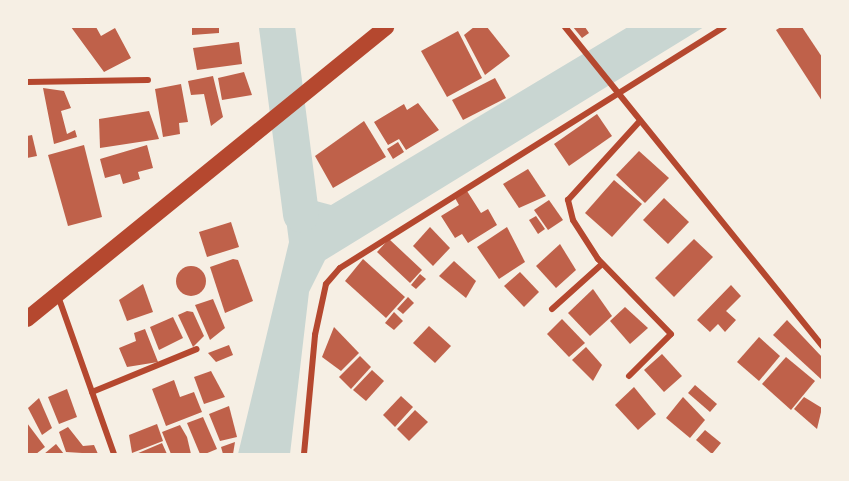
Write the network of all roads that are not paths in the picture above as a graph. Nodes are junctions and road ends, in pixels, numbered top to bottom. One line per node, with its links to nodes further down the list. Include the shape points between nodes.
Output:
1 (386, 27): 9 (highway)
2 (565, 27): 6 (street)
3 (724, 27): 6 (street)
4 (148, 80): 5 (street)
5 (27, 82)
6 (615, 91): 7 (street); 17 (street, via 340,268 327,284 315,335)
7 (640, 121): 8 (street, via 568,200 573,220); 12 (street)
8 (602, 264): 10 (street); 14 (street, via 671,334)
9 (58, 294): 11 (highway); 15 (street)
10 (552, 309)
11 (27, 319)
12 (822, 346)
13 (197, 349): 15 (street)
14 (629, 376)
15 (92, 392): 16 (street)
16 (114, 454)
17 (304, 454)

